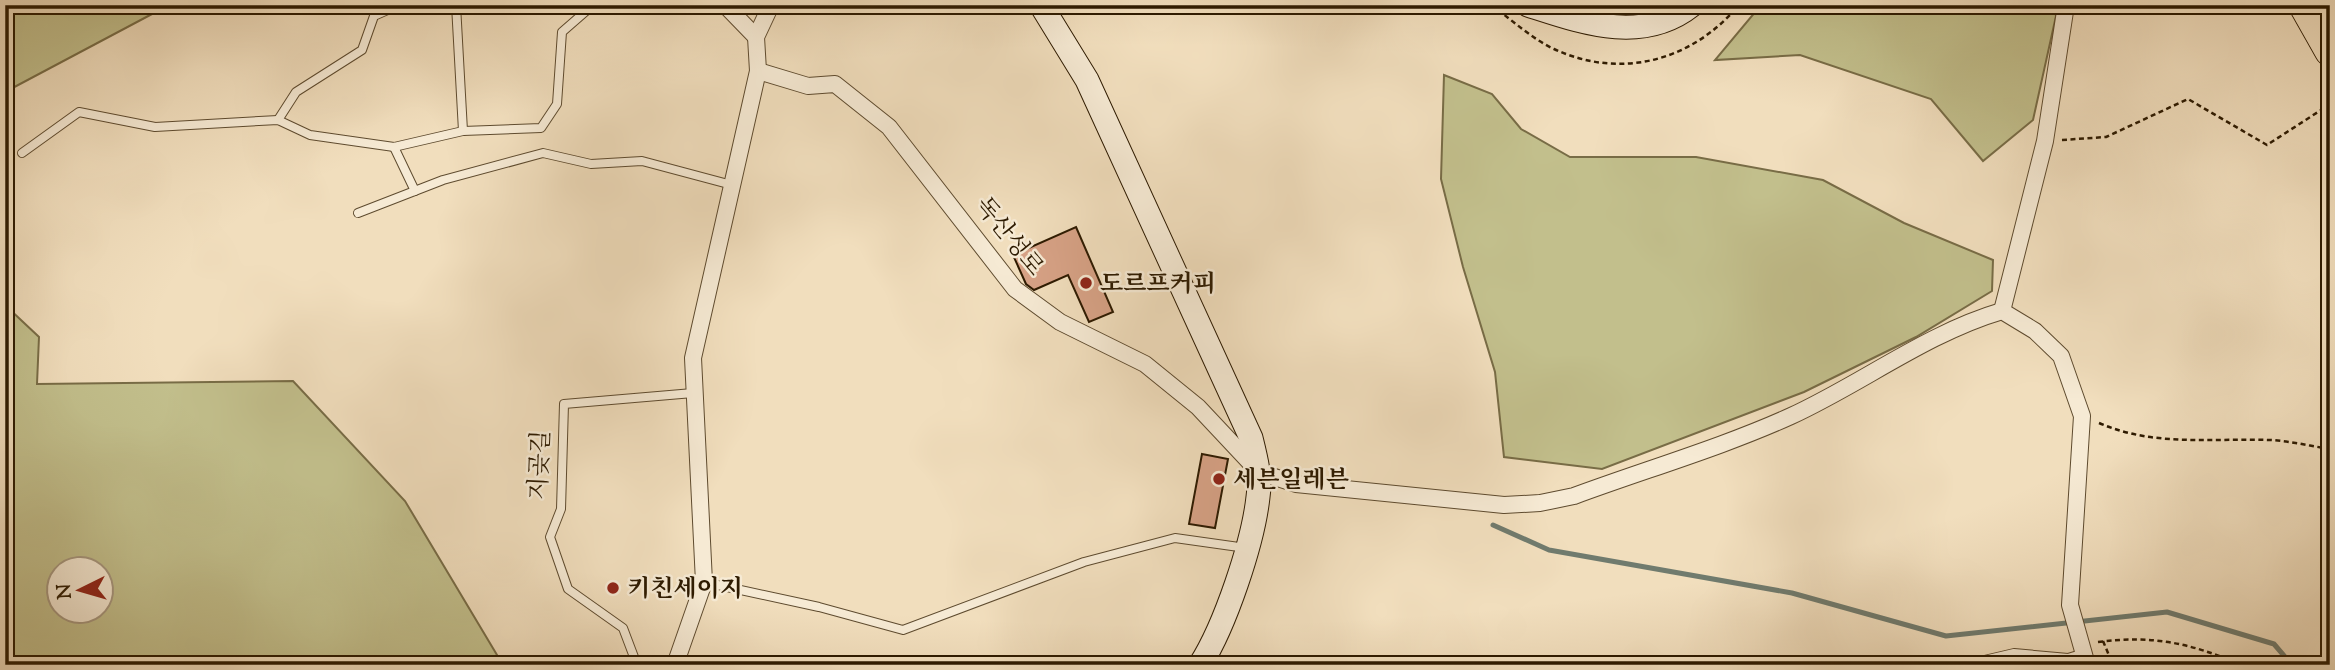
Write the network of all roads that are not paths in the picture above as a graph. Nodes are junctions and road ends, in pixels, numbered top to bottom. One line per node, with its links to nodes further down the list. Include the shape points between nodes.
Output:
1 (399, 5): 15 (lane, via 373,16 362,50 296,92)
2 (456, 5): 16 (lane)
3 (593, 5): 16 (lane, via 562,32 556,104 541,128)
4 (724, 5): 12 (street)
5 (771, 5): 12 (street)
6 (1041, 5): 24 (street, via 1087,80 1251,438)
7 (1528, 5): 11 (street)
8 (1692, 5): 11 (street, via 1652,24 1617,29)
9 (2066, 5): 22 (street, via 2045,141)
10 (2304, 5): 13 (highway)
11 (1568, 13)
12 (756, 37): 14 (street)
13 (2330, 51)
14 (758, 71): 19 (street); 24 (street, 독산성로, via 808,86 835,84 889,127 1015,289 1060,321 1145,364 1198,407)
15 (278, 120): 17 (lane, via 310,135); 18 (lane, via 155,127 79,112)
16 (463, 131): 17 (lane)
17 (394, 147): 20 (lane)
18 (22, 153)
19 (732, 185): 20 (lane, via 642,162 591,164 543,153); 23 (street, via 693,358)
20 (415, 191): 21 (lane)
21 (358, 213)
22 (2001, 311): 24 (street, via 1906,354 1790,416 1574,496 1504,505 1310,485); 27 (street, via 2035,331 2061,356 2082,416 2070,605)
23 (694, 393): 26 (street); 28 (lane, 지곶길, via 564,404 561,509 550,537 568,589 623,628)
24 (1259, 472): 25 (street)
25 (1246, 548): 26 (lane, via 1175,538 1084,562 903,630); 30 (street, via 1227,609)
26 (704, 582): 29 (street)
27 (2084, 659): 31 (lane, via 2014,653)
28 (637, 665)
29 (675, 665)
30 (1200, 665)
31 (1963, 665)

